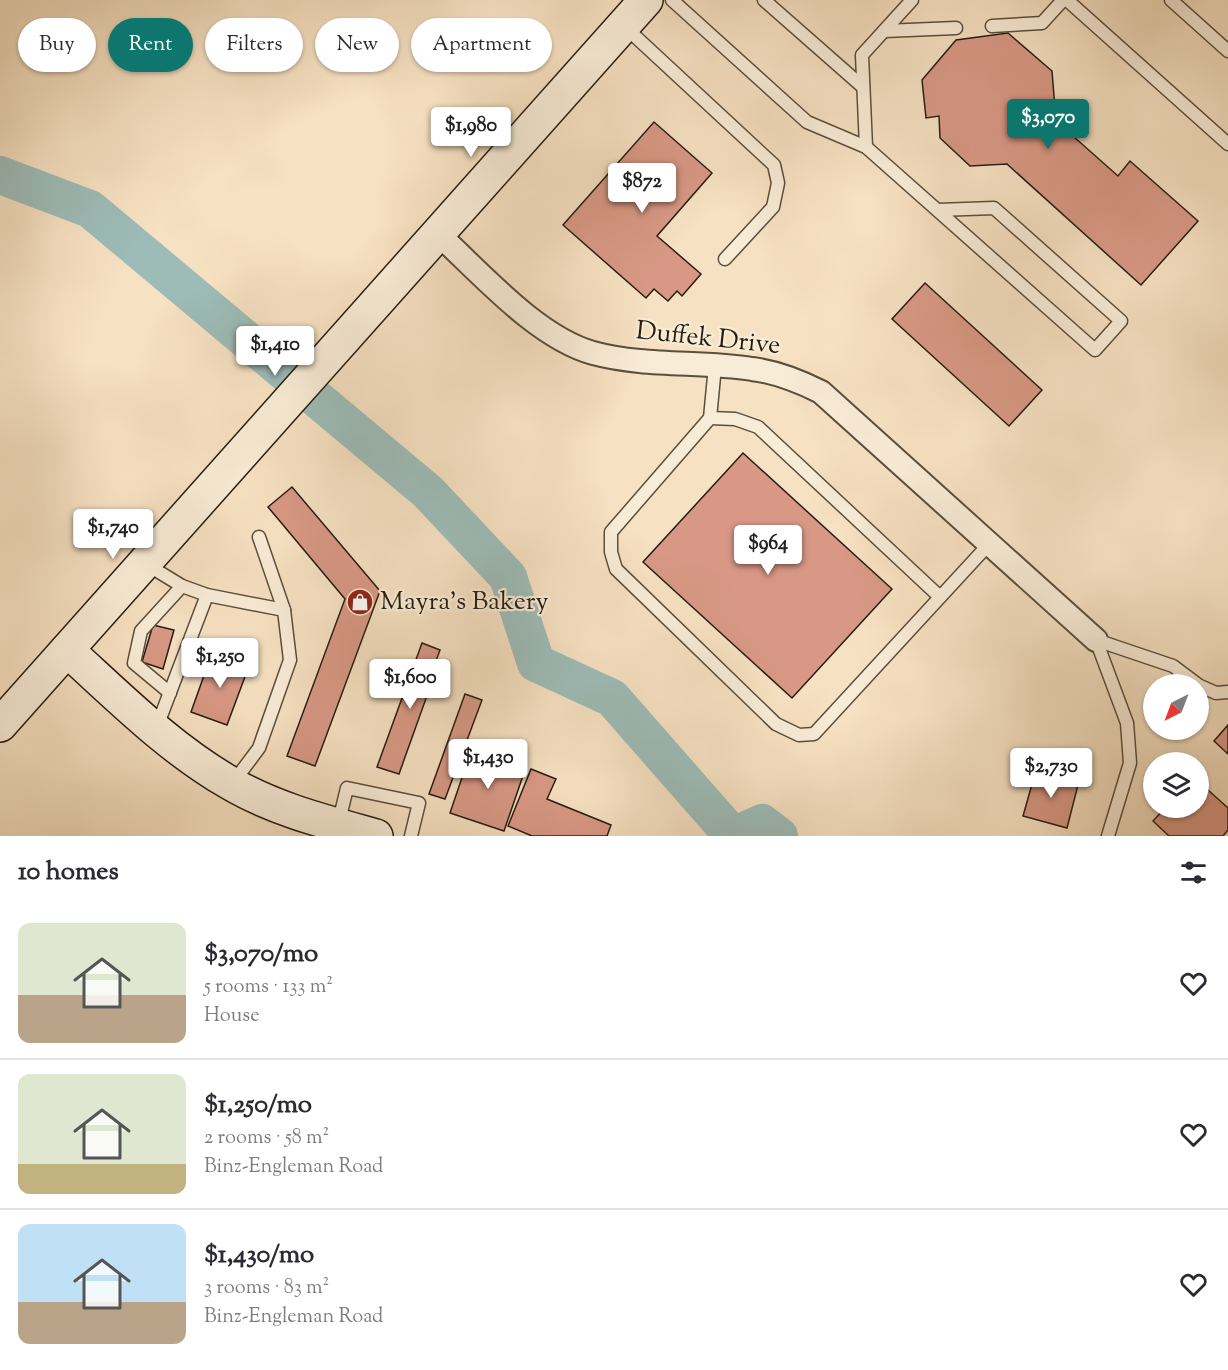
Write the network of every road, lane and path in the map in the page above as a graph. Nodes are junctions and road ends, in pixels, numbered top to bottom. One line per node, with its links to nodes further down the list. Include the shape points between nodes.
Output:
1 (646, 0): 7 (street)
2 (672, 0): 14 (lane, via 807,122)
3 (764, 0): 12 (lane)
4 (912, 0): 10 (lane)
5 (1065, 0): 8 (lane, via 1042,22); 13 (lane)
6 (1171, 0): 11 (lane)
7 (623, 26): 16 (street); 17 (lane, via 774,165 778,183 773,207)
8 (992, 26)
9 (956, 28): 10 (lane)
10 (884, 31): 12 (lane, via 862,55)
11 (1228, 51)
12 (863, 87): 14 (lane)
13 (1228, 144)
14 (866, 147): 15 (lane)
15 (938, 210): 15 (lane, via 1095,350 1121,321 994,208)
16 (438, 234): 18 (street, Duffek Drive, via 531,318 562,339 591,352 628,360); 22 (street)
17 (725, 259)
18 (715, 366): 19 (lane); 21 (street, Duffek Drive, via 790,378 821,392)
19 (710, 418): 25 (lane, via 735,419 758,427); 25 (lane, via 611,532 611,552 616,569 776,724 799,735 814,734)
20 (259, 537): 26 (lane)
21 (990, 543): 25 (lane); 27 (street, Duffek Drive)
22 (144, 563): 23 (lane); 28 (street)
23 (182, 586): 24 (lane); 32 (lane, via 141,631 134,663)
24 (207, 595): 26 (lane); 32 (lane)
25 (940, 597)
26 (284, 610): 35 (lane, via 290,660 259,748)
27 (1096, 640): 29 (lane, via 1173,666); 39 (lane, via 1127,723 1130,763)
28 (67, 650): 33 (street); 34 (street)
29 (1184, 674)
30 (1209, 690): 31 (lane)
31 (1228, 692)
32 (170, 693): 34 (lane)
33 (3, 715)
34 (156, 730): 35 (street, via 198,764)
35 (231, 784): 36 (street, via 267,802)
36 (338, 825): 37 (street); 38 (lane, via 347,788 419,803)
37 (376, 836)
38 (411, 836)
39 (1108, 836)

